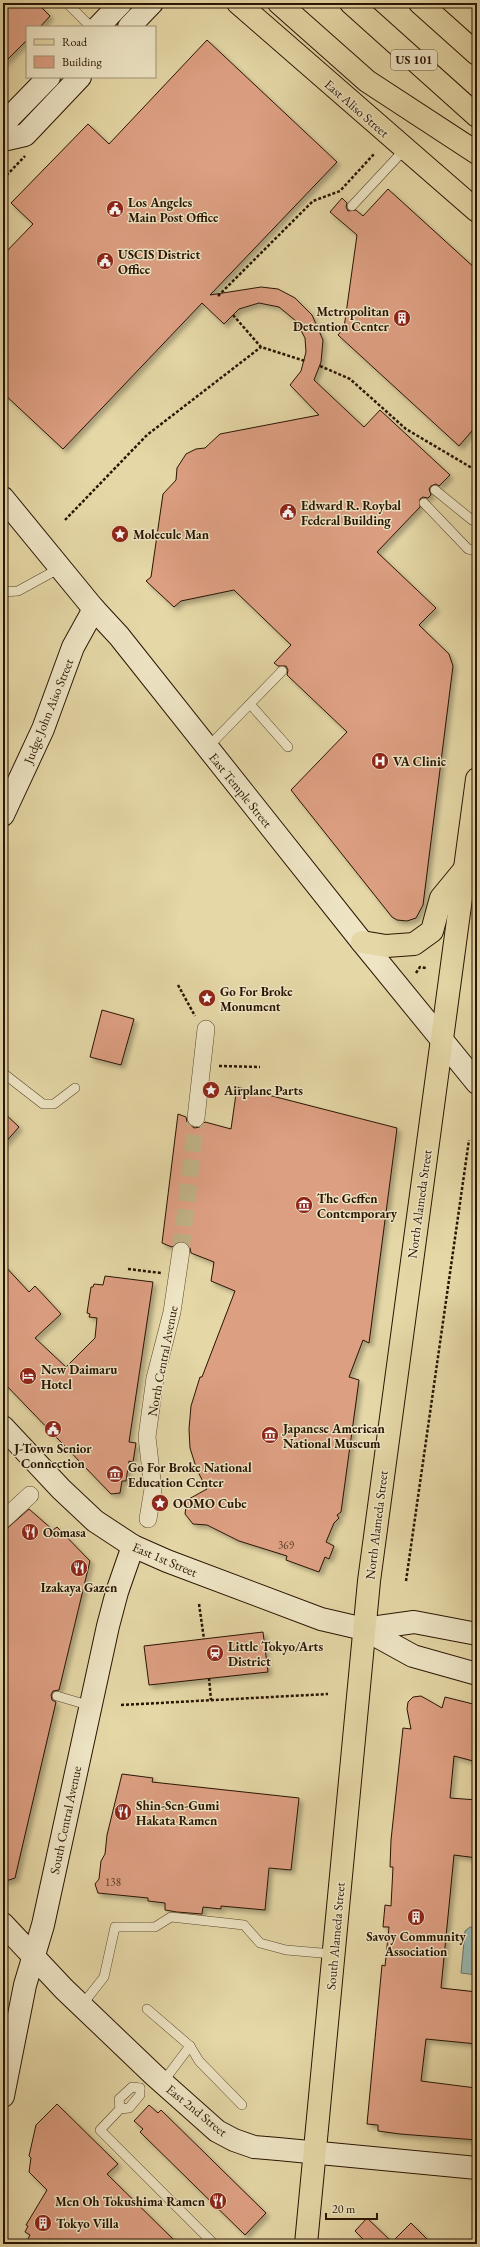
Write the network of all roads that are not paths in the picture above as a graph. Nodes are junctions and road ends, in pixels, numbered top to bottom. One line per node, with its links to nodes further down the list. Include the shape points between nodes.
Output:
1 (67, 3): 8 (lane)
2 (121, 3): 9 (main road)
3 (152, 3): 10 (main road)
4 (238, 3): 17 (main road, East Aliso Street)
5 (279, 3): 18 (main road, via 367,81)
6 (351, 3): 14 (main road, US 101)
7 (420, 3): 11 (main road)
8 (90, 26)
9 (99, 26)
10 (129, 26)
11 (477, 54)
12 (48, 78): 15 (main road, via 7,120)
13 (79, 78): 16 (main road, via 25,135)
14 (477, 116)
15 (3, 137)
16 (3, 140)
17 (405, 149): 19 (lane); 20 (main road, East Aliso Street)
18 (477, 152)
19 (352, 206)
20 (477, 211)
21 (435, 490): 24 (lane, via 472,520)
22 (3, 498): 26 (main road, East Temple Street)
23 (424, 503): 25 (lane, via 468,549)
24 (477, 521)
25 (477, 550)
26 (60, 568): 27 (lane, via 18,591); 28 (main road, East Temple Street)
27 (3, 592)
28 (94, 608): 32 (main road, East Temple Street); 34 (main road, Judge John Aiso Street, via 74,647 43,729)
29 (282, 670): 30 (lane)
30 (250, 704): 31 (lane); 32 (lane)
31 (288, 746)
32 (207, 748): 36 (main road, East Temple Street)
33 (477, 779): 35 (main road, North Alameda Street)
34 (3, 815)
35 (464, 869): 36 (main road, via 441,898 432,931 414,944 386,946); 38 (main road, North Alameda Street)
36 (362, 942): 38 (main road, East Temple Street)
37 (206, 1029): 42 (street)
38 (440, 1040): 40 (main road, East Temple Street); 49 (main road, North Alameda Street)
39 (3, 1073): 41 (lane, via 43,1104 54,1104)
40 (477, 1083)
41 (75, 1088)
42 (196, 1118)
43 (181, 1251): 46 (street, North Central Avenue, via 172,1312 155,1378 147,1437 153,1489)
44 (3, 1427): 48 (main road, East 1st Street, via 95,1521)
45 (30, 1495): 47 (street)
46 (148, 1519)
47 (3, 1520)
48 (133, 1546): 49 (main road, East 1st Street, via 321,1619); 53 (main road, South Central Avenue, via 117,1592)
49 (364, 1629): 50 (main road, East 1st Street, via 414,1622); 51 (main road, East 1st Street, via 413,1656); 55 (main road, South Alameda Street)
50 (477, 1634)
51 (477, 1674)
52 (58, 1696): 53 (lane)
53 (91, 1706): 56 (main road, South Central Avenue, via 43,1925)
54 (3, 1924): 56 (main road, East 2nd Street)
55 (334, 1954): 57 (lane, via 286,1950 260,1943 244,1925 171,1917 155,1927 115,1927 104,1977); 64 (main road, South Alameda Street)
56 (33, 1957): 57 (main road, East 2nd Street); 61 (main road, South Central Avenue)
57 (82, 2005): 60 (main road, East 2nd Street)
58 (147, 2009): 59 (lane)
59 (190, 2046): 60 (lane); 62 (lane, via 199,2060)
60 (152, 2082): 63 (lane, via 129,2108); 63 (lane, via 132,2087 123,2094 119,2099); 64 (main road, East 2nd Street, via 217,2131 234,2140 254,2147)
61 (3, 2096)
62 (242, 2105)
63 (120, 2109): 66 (lane, via 100,2130)
64 (315, 2152): 65 (main road, East 2nd Street); 67 (main road, South Alameda Street)
65 (477, 2168)
66 (214, 2244)
67 (306, 2244)

